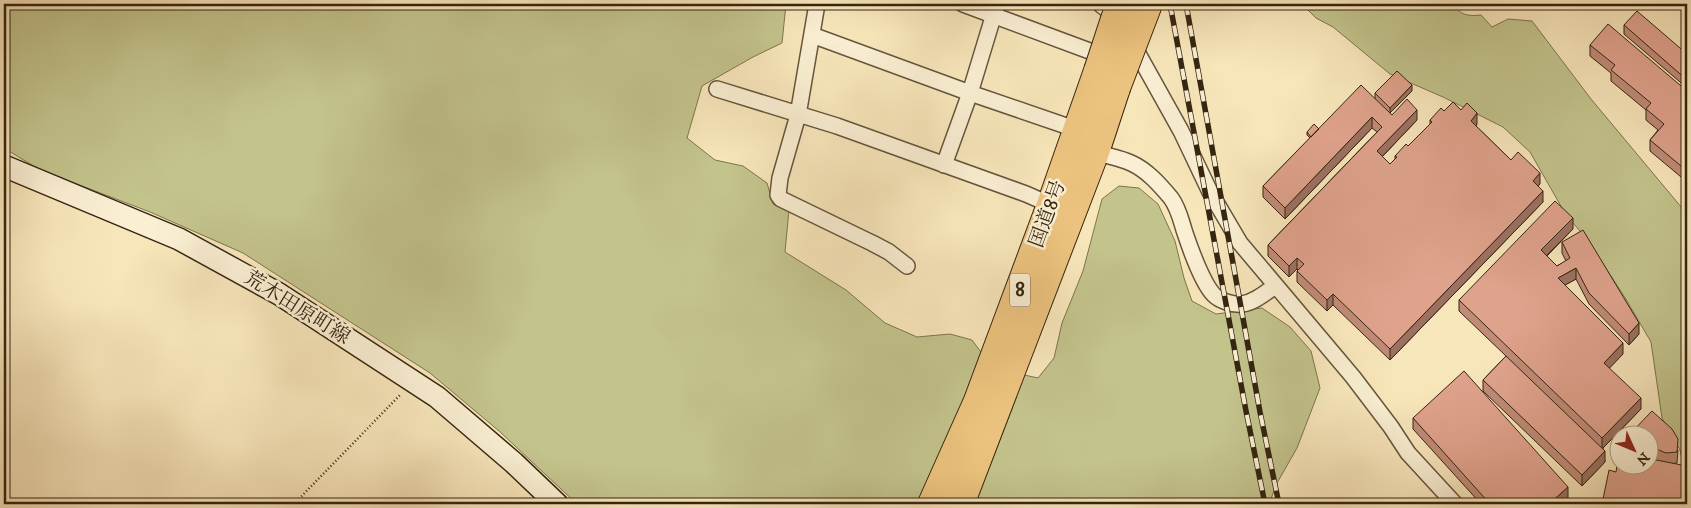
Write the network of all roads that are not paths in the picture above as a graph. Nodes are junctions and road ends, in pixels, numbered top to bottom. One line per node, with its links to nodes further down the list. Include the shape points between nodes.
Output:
1 (817, 4): 8 (street)
2 (963, 4): 6 (street)
3 (1100, 4): 7 (street)
4 (1112, 4): 7 (street)
5 (1148, 4): 9 (highway, 国道8号 / 8, bridge)
6 (995, 9): 9 (street); 11 (street)
7 (1120, 12): 9 (highway, 国道8号 / 8, bridge); 19 (street, via 1210,192 1240,243)
8 (812, 35): 11 (street); 12 (street)
9 (1106, 72): 13 (highway, 国道8号 / 8); 14 (highway, 国道8号 / 8)
10 (717, 89): 12 (street)
11 (970, 93): 13 (street); 15 (street)
12 (798, 115): 15 (street); 18 (street, via 780,178 778,194 781,199 889,252)
13 (1078, 130): 17 (highway, 国道8号 / 8)
14 (1095, 152): 19 (street, via 1132,163 1150,175 1172,200 1208,288 1215,296 1228,303 1242,304 1257,299); 22 (highway, 国道8号 / 8)
15 (944, 165): 17 (street)
16 (4, 166): 20 (main road, 荒木田原町線, via 179,239 280,294 437,397)
17 (1051, 205): 21 (highway, 国道8号 / 8, via 978,401)
18 (907, 266)
19 (1275, 286): 23 (street, via 1353,378 1408,453)
20 (557, 504)
21 (932, 504)
22 (960, 504)
23 (1455, 504)

